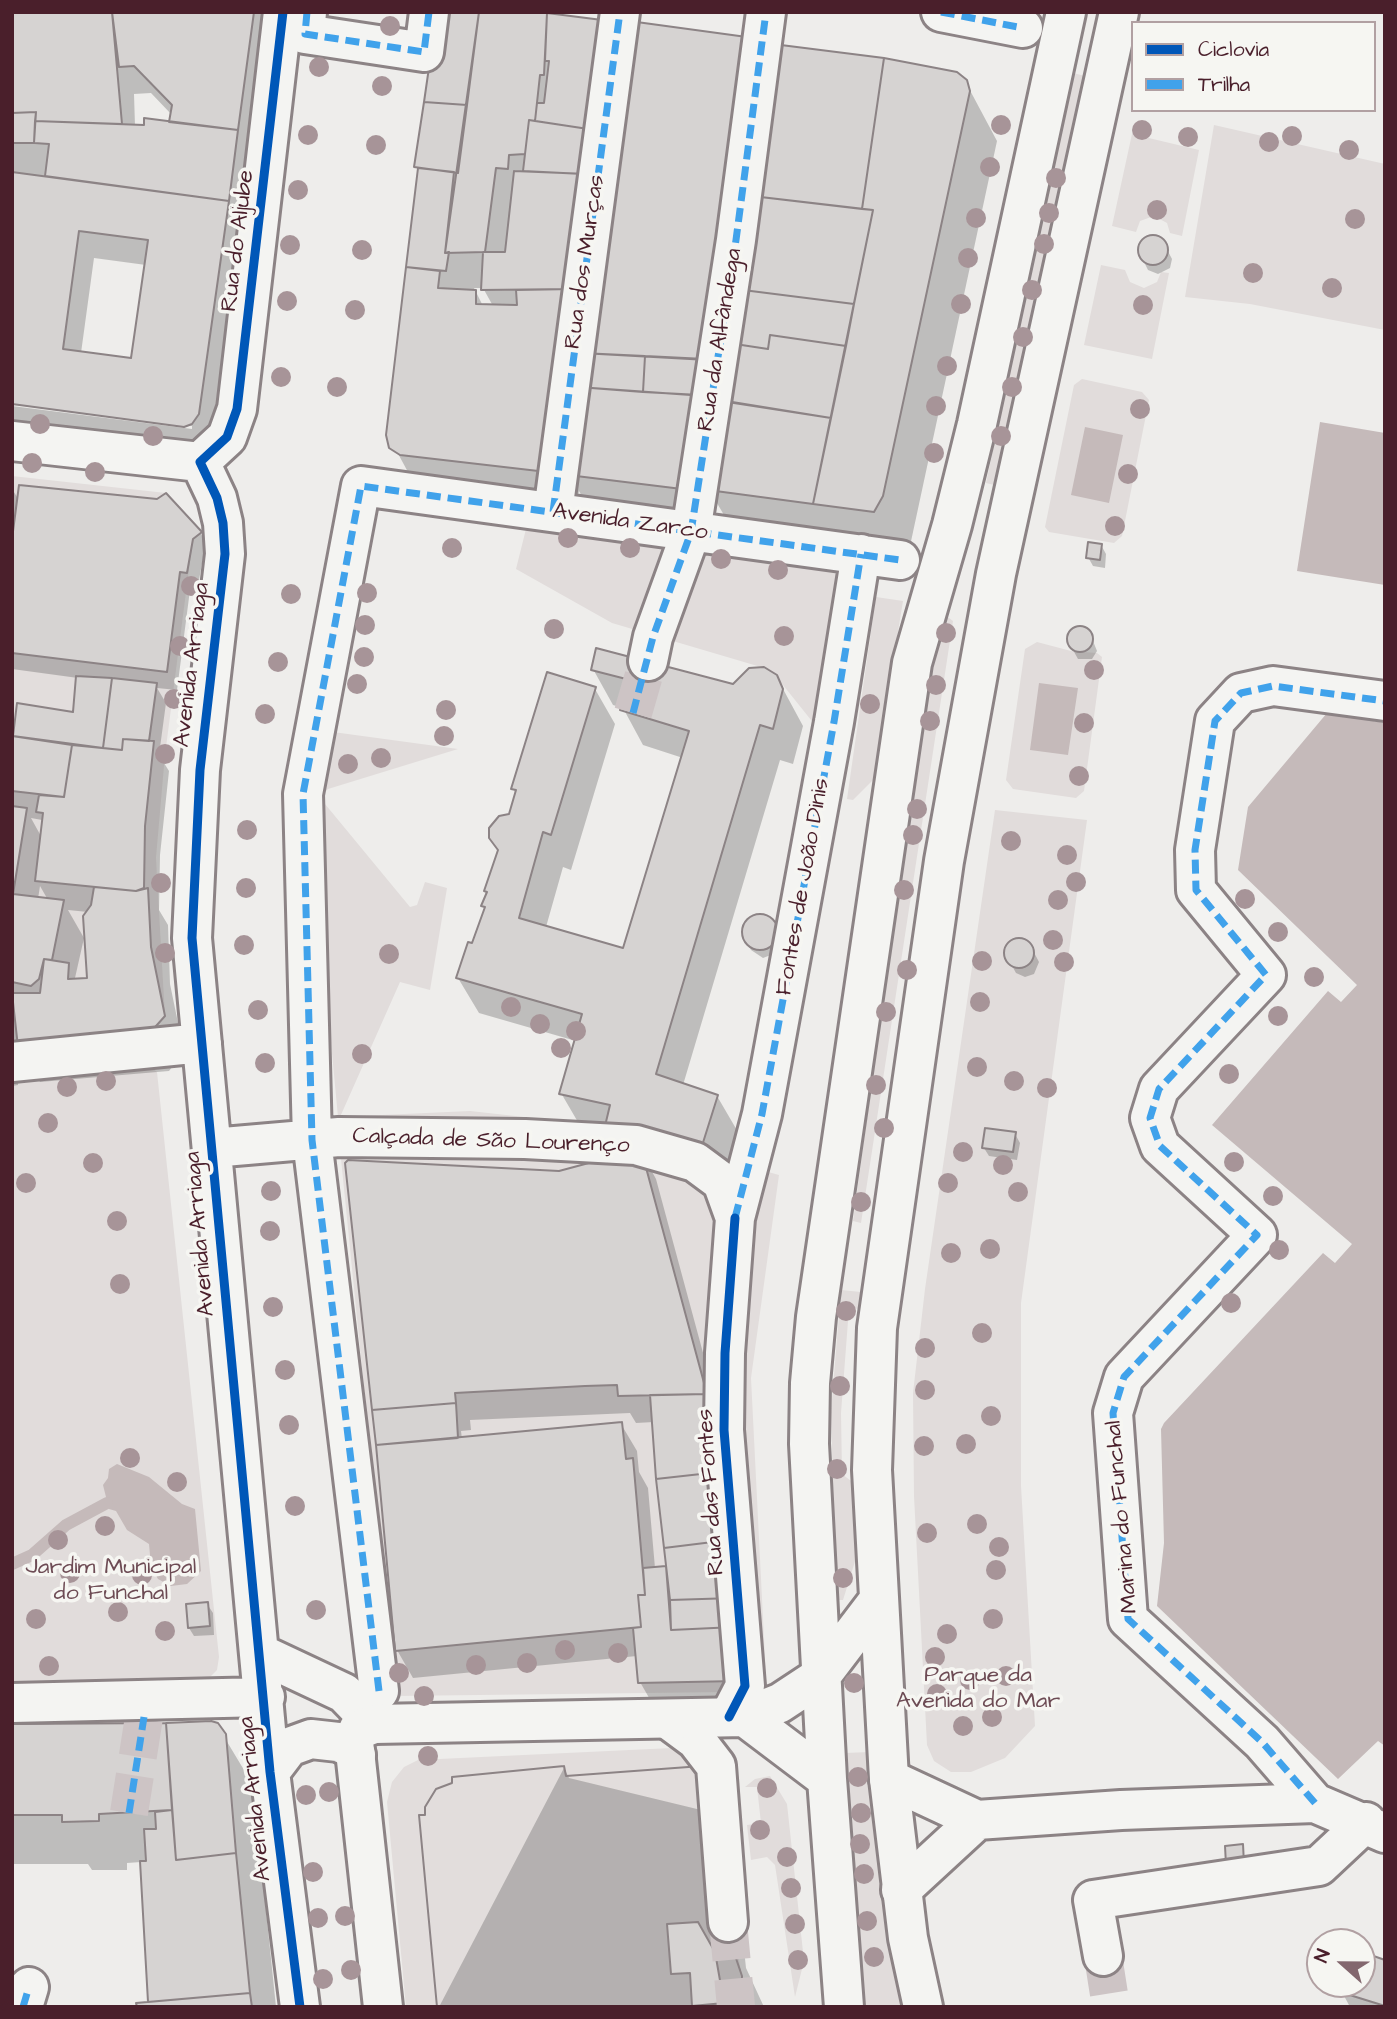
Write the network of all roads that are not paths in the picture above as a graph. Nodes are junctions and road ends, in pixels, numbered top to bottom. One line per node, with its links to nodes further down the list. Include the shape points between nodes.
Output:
1 (283, 12): 11 (street, Rua do Aljube, via 237,409 227,437)
2 (307, 12): 3 (street, via 305,34 424,52)
3 (429, 12)
4 (620, 12): 12 (street, Rua dos Murças)
5 (766, 12): 13 (street, Rua da Alfândega)
6 (941, 12): 9 (street)
7 (1066, 12): 25 (street, via 974,436 912,663 874,907 810,1383)
8 (1119, 12): 23 (street, via 996,574 944,861 877,1328 872,1470)
9 (1023, 28)
10 (12, 441): 11 (street)
11 (200, 462): 18 (street, Avenida Arriaga, via 217,498 225,554 193,869 192,938)
12 (553, 512): 13 (street, Avenida Zarco); 20 (street, Avenida Zarco, via 361,486 303,794)
13 (691, 532): 14 (street, Avenida Zarco); 16 (street, Rua da Alfândega)
14 (861, 554): 15 (street, Avenida Zarco); 22 (street, Fontes de João Dinis, via 762,1114)
15 (900, 560)
16 (648, 661)
17 (1385, 701): 34 (street, Marina do Funchal, via 1273,685 1241,694 1215,721 1195,850 1196,890 1266,975 1159,1089 1150,1118 1160,1146 1257,1235 1124,1377 1113,1413 1128,1619 1262,1742)
18 (202, 1043): 19 (street); 21 (street, Avenida Arriaga)
19 (12, 1062)
20 (312, 1140): 21 (street, Calçada de São Lourenço); 22 (street, Calçada de São Lourenço, via 525,1139 636,1145 695,1161 722,1182); 30 (street)
21 (212, 1148): 24 (street, Avenida Arriaga)
22 (736, 1218): 28 (street, Rua das Fontes, via 724,1430 745,1686)
23 (878, 1601): 25 (street); 33 (street)
24 (261, 1654): 26 (street, Avenida Arriaga); 30 (street, via 344,1693)
25 (821, 1676): 28 (street, via 780,1703); 32 (street)
26 (265, 1697): 27 (street); 31 (street, Avenida Arriaga)
27 (12, 1703)
28 (737, 1717): 29 (street); 32 (street)
29 (669, 1720): 30 (street); 38 (street, via 696,1740 716,1766)
30 (370, 1723): 31 (street, Avenida Arriaga, via 350,1747 311,1739 289,1747); 41 (street)
31 (270, 1772): 40 (street, Avenida Arriaga)
32 (827, 1779): 42 (street)
33 (888, 1779): 35 (street); 37 (street)
34 (1315, 1803): 35 (street); 36 (street, Marina do Funchal)
35 (977, 1820): 37 (street)
36 (1378, 1829): 39 (street, via 1319,1866 1093,1900)
37 (901, 1890): 43 (street)
38 (728, 1922)
39 (1103, 1956)
40 (300, 2007)
41 (383, 2007)
42 (844, 2007)
43 (923, 2007)

